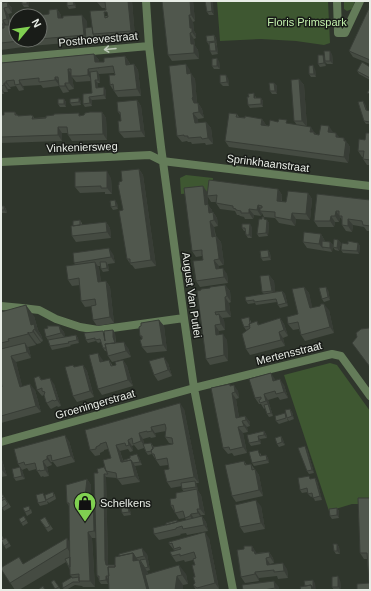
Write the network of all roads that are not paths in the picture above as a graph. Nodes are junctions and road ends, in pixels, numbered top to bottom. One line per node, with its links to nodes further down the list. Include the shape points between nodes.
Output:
1 (146, 1): 4 (street, August Van Putlei)
2 (337, 1): 3 (street, via 338,33 345,33)
3 (360, 1)
4 (149, 46): 5 (street, Posthoevestraat, one-way to 5); 6 (street, August Van Putlei)
5 (1, 59)
6 (162, 161): 7 (street, Vinkeniersweg, via 150,155 142,155); 8 (street, Sprinkhaanstraat); 10 (street, August Van Putlei)
7 (1, 162)
8 (370, 186)
9 (1, 306): 10 (street, via 39,310 56,319 98,330)
10 (184, 318): 11 (street, August Van Putlei)
11 (194, 388): 12 (street, Mertensstraat, via 332,354 341,356); 13 (street, Groeningerstraat); 14 (street, August Van Putlei)
12 (370, 396)
13 (1, 442)
14 (233, 590)

